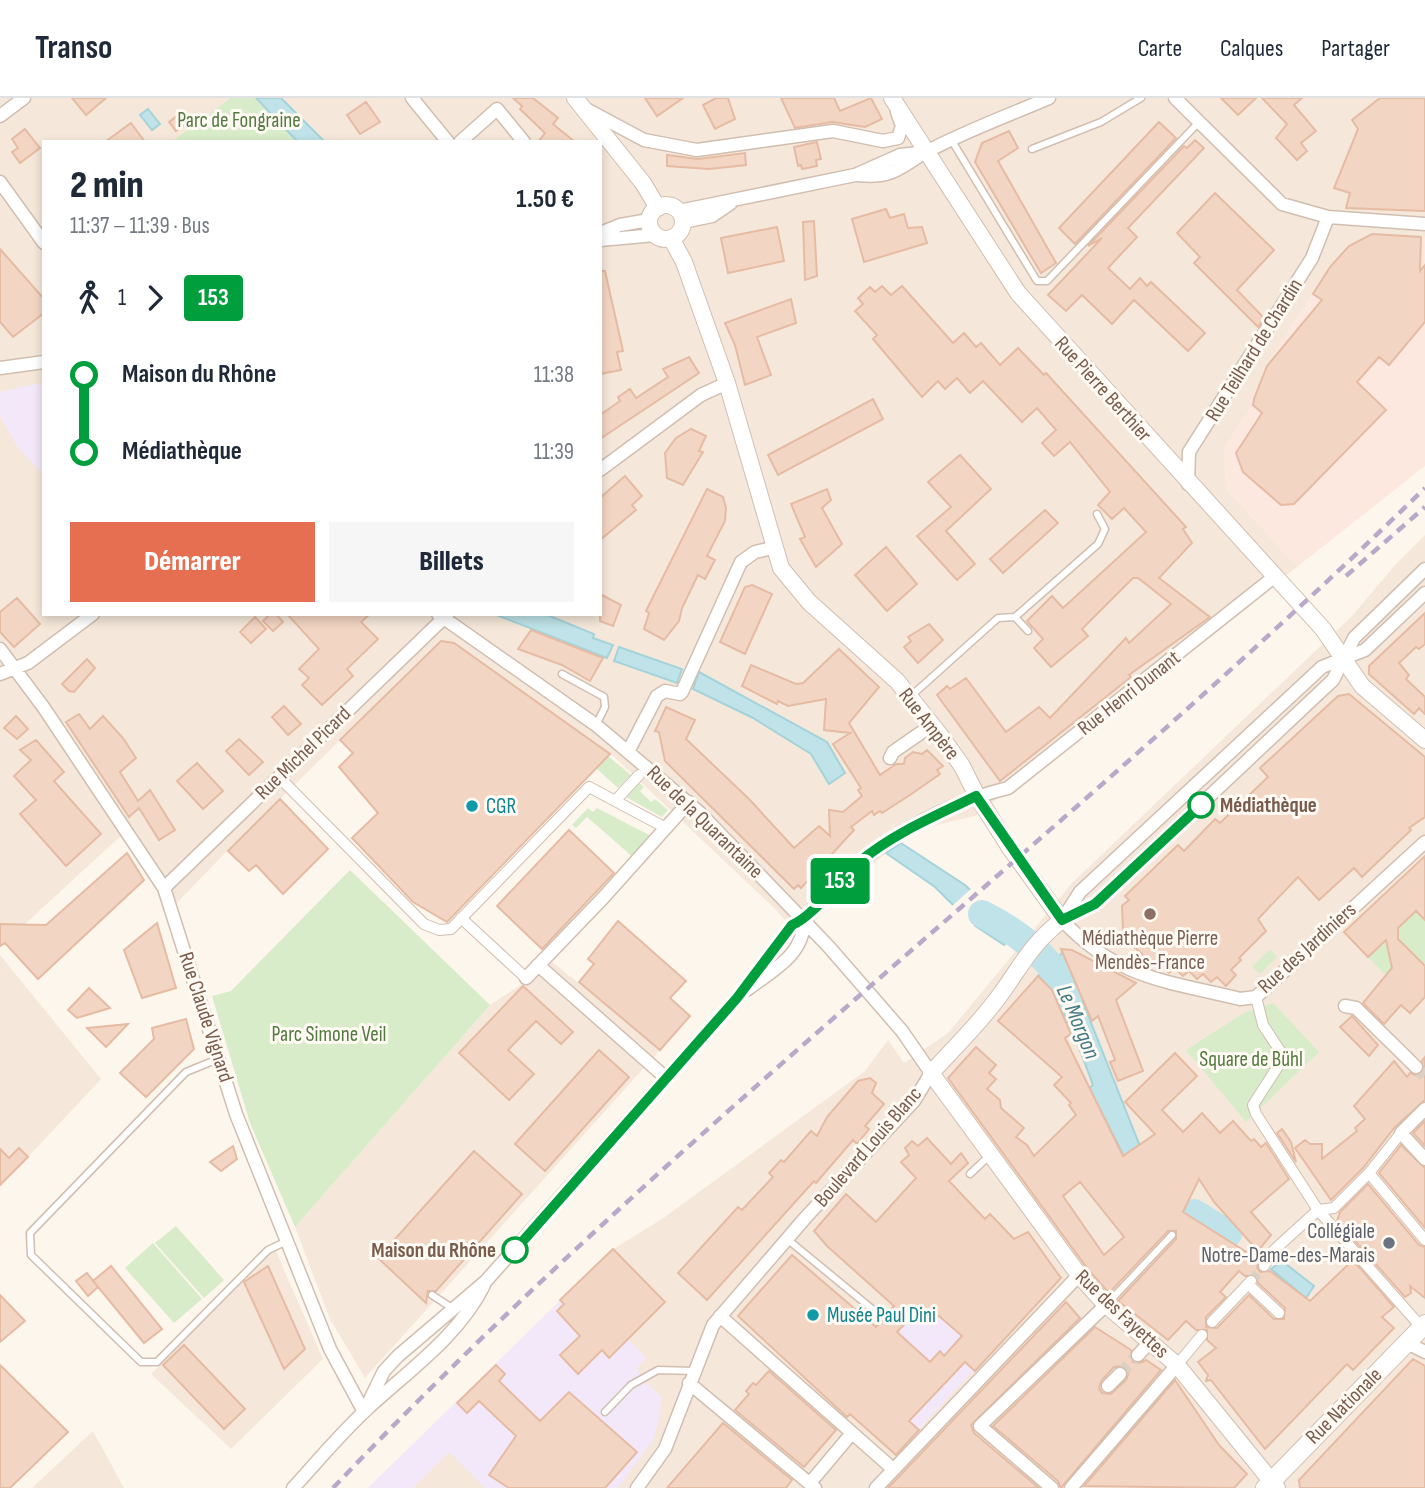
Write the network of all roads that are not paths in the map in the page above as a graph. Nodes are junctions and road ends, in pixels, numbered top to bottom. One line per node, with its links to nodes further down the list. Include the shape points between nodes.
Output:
1 (24, 98): 8 (street)
2 (412, 98): 10 (street)
3 (892, 98): 7 (street, via 902,133 898,138 883,141 833,131 697,150 644,140 606,122); 15 (street, Rue Pierre Berthier)
4 (1049, 98): 13 (street)
5 (1141, 98): 14 (lane, via 1101,122)
6 (1175, 98): 9 (street)
7 (577, 101): 20 (street, Rue Ampère, via 643,183)
8 (0, 117)
9 (1199, 122): 13 (lane, via 1047,281 1037,281); 18 (street, via 1282,204)
10 (446, 140)
11 (462, 140): 12 (street, via 498,109)
12 (522, 140)
13 (952, 141): 15 (street)
14 (1032, 149)
15 (927, 152): 17 (street, via 900,155 855,175 732,203 712,216); 28 (street, Rue Pierre Berthier, via 1017,293)
16 (0, 182): 23 (street)
17 (681, 216): 20 (street, via 669,206); 20 (street, via 680,232)
18 (1328, 217): 19 (street); 28 (street, Rue Teilhard de Chardin, via 1312,258 1189,452)
19 (1425, 224)
20 (658, 225): 21 (street, via 620,225); 22 (street); 26 (street, Rue Ampère, via 684,262)
21 (602, 232)
22 (602, 239)
23 (42, 240)
24 (42, 362): 25 (street)
25 (0, 368)
26 (727, 383): 27 (street, via 701,395); 30 (street, Rue Ampère)
27 (602, 469)
28 (1188, 484): 32 (street, Rue Pierre Berthier)
29 (1097, 514): 36 (lane, via 1105,529 1097,544)
30 (773, 548): 43 (street, Rue Ampère, via 793,586); 47 (street, via 755,552 741,562 682,692 665,691 657,696)
31 (1425, 569): 39 (street, Boulevard Louis Blanc, via 1354,638)
32 (1274, 577): 39 (street, Rue Pierre Berthier, via 1323,629); 51 (street, Rue Henri Dunant, via 1008,788)
33 (1425, 593): 39 (street, Boulevard Louis Blanc, via 1365,650)
34 (90, 616): 40 (street, via 28,663)
35 (443, 616): 44 (street, Rue de la Quarantaine); 50 (street, Rue Michel Picard)
36 (1015, 617): 37 (lane); 43 (lane, via 998,618)
37 (1028, 631)
38 (0, 649): 40 (street, Rue Claude Vignard)
39 (1342, 659): 46 (street, Rue Pierre Berthier, via 1362,686); 59 (street, Boulevard Louis Blanc, via 1322,667 1185,792 1080,892); 59 (street, Boulevard Louis Blanc, via 1333,680 1095,904)
40 (15, 666): 41 (street); 56 (street, Rue Claude Vignard)
41 (0, 674)
42 (562, 674): 44 (lane, via 604,698 606,707)
43 (910, 698): 45 (street, Rue Ampère)
44 (596, 725): 47 (street, Rue de la Quarantaine)
45 (932, 725): 48 (street); 51 (street, Rue Ampère, via 962,766)
46 (1425, 740)
47 (629, 750): 53 (street, Rue de la Quarantaine)
48 (890, 758)
49 (639, 775): 52 (street)
50 (279, 777): 56 (street, Rue Michel Picard); 57 (street, via 424,924 452,929)
51 (976, 796): 58 (street, Rue Henri Dunant, via 876,850 814,905); 59 (street, Rue Ampère)
52 (615, 801): 54 (street); 57 (street, via 589,787)
53 (689, 802): 54 (street); 58 (street, Rue de la Quarantaine)
54 (666, 828): 60 (street)
55 (1425, 842): 62 (street, Rue des Jardiniers)
56 (164, 888): 64 (street, Rue Claude Vignard)
57 (461, 918): 61 (street)
58 (804, 920): 66 (street, Rue de la Quarantaine, via 902,1031); 67 (street, via 804,936 796,950 737,998)
59 (1062, 920): 62 (street, Rue des Jardiniers, via 1089,946 1131,972 1240,999); 66 (street, Boulevard Louis Blanc, via 1042,936 1001,994)
60 (538, 965): 61 (street); 67 (street)
61 (526, 978)
62 (1256, 997): 74 (street, via 1263,1025 1284,1057 1253,1105)
63 (1346, 1006): 65 (street, via 1356,1008)
64 (220, 1059): 78 (street, Rue Claude Vignard, via 236,1114); 78 (lane, via 186,1072 30,1233 31,1255 141,1362 157,1362 268,1250)
65 (1416, 1067)
66 (931, 1073): 70 (street, Rue des Fayettes); 76 (street, Boulevard Louis Blanc, via 914,1101)
67 (666, 1078): 81 (street)
68 (1425, 1109): 69 (street)
69 (1401, 1133): 71 (street); 72 (street)
70 (990, 1155): 73 (lane); 80 (street, Rue des Fayettes)
71 (1425, 1159)
72 (1368, 1173): 74 (street, via 1334,1208); 77 (street)
73 (970, 1174)
74 (1318, 1210): 79 (street); 89 (street)
75 (1172, 1236): 83 (lane)
76 (787, 1238): 85 (lane); 87 (street, Boulevard Louis Blanc)
77 (1425, 1240)
78 (287, 1241): 100 (street, Rue Claude Vignard, via 330,1349)
79 (1264, 1265)
80 (1079, 1275): 83 (street, Rue des Fayettes); 103 (street)
81 (486, 1282): 84 (street); 100 (street, via 474,1306 437,1346)
82 (432, 1295): 84 (lane)
83 (1106, 1305): 91 (street, Rue des Fayettes); 109 (street, via 980,1426)
84 (452, 1308): 100 (street, via 384,1371)
85 (877, 1313)
86 (1279, 1313): 88 (street, via 1250,1283)
87 (720, 1316): 96 (street, Boulevard Louis Blanc); 102 (street)
88 (1212, 1322)
89 (1423, 1326): 92 (main road, Rue Nationale)
90 (1202, 1335): 95 (street)
91 (1150, 1342): 94 (street); 95 (street, Rue des Fayettes)
92 (1407, 1343): 93 (street); 105 (main road, Rue Nationale)
93 (1425, 1352)
94 (1138, 1355)
95 (1177, 1365): 105 (street, Rue des Fayettes); 110 (street)
96 (694, 1371): 98 (street, Boulevard Louis Blanc); 101 (lane, via 658,1370 631,1385)
97 (1120, 1374): 99 (street)
98 (689, 1383): 104 (street); 107 (street, Boulevard Louis Blanc, via 665,1449)
99 (1108, 1386)
100 (364, 1412): 106 (street)
101 (605, 1412)
102 (852, 1433): 103 (street); 104 (street)
103 (893, 1469): 108 (street)
104 (812, 1485)
105 (1271, 1486)
106 (293, 1488)
107 (637, 1488)
108 (876, 1488)
109 (1052, 1488)
110 (1071, 1488)

